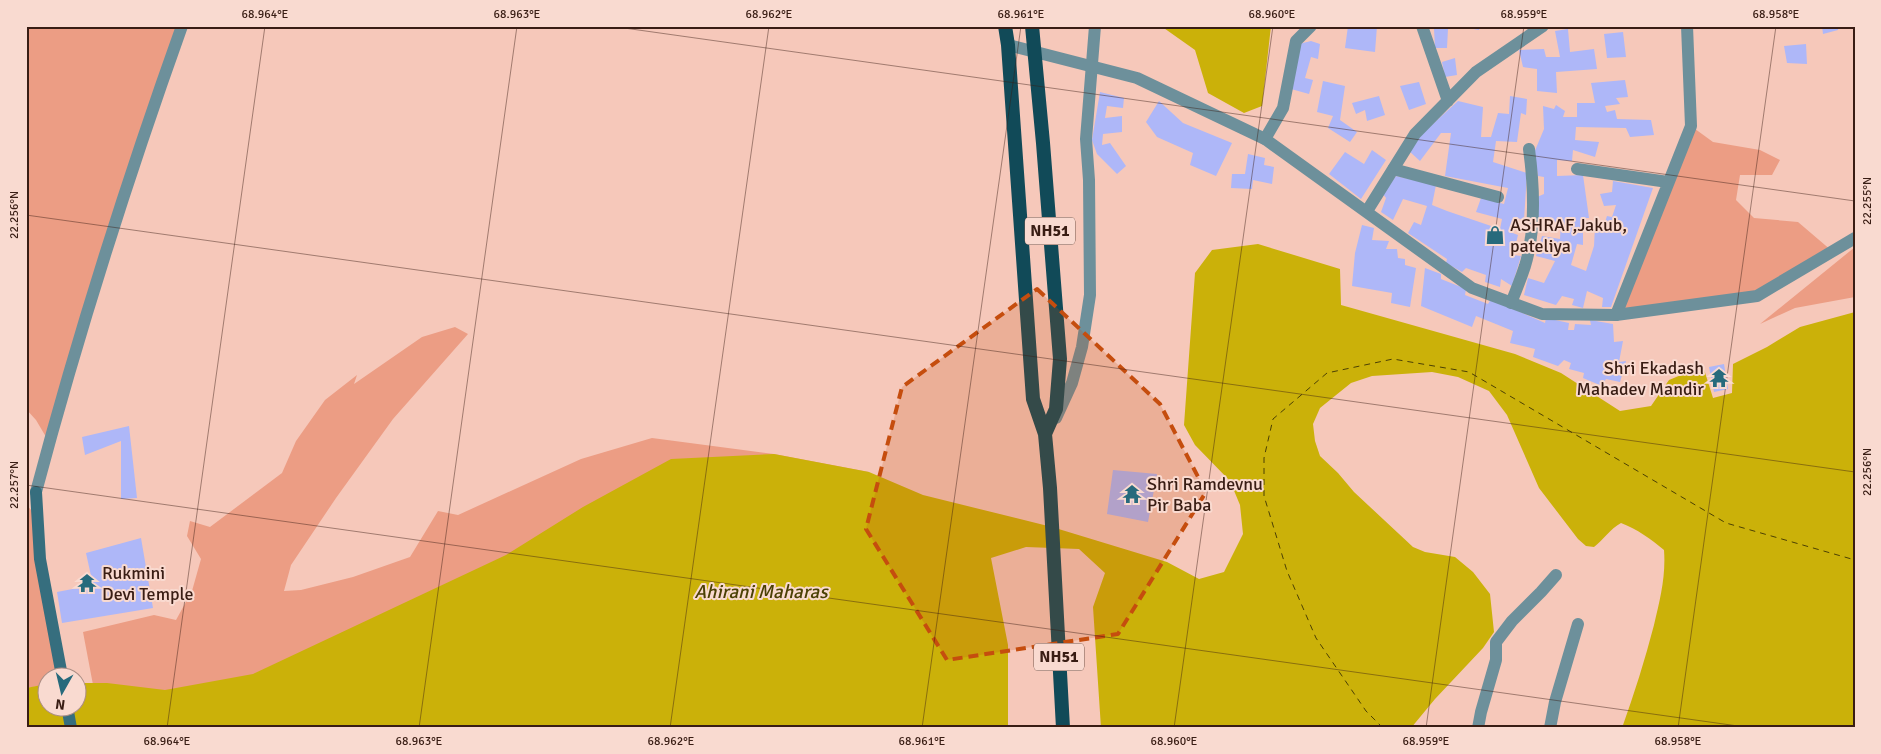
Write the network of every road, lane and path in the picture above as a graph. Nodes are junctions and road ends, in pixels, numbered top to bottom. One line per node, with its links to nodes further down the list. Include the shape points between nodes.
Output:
1 (182, 26): 24 (street, via 127,184 65,382)
2 (1005, 26): 9 (highway, NH51)
3 (1032, 26): 10 (highway, NH51)
4 (1095, 26): 11 (street)
5 (1311, 26): 13 (street, via 1296,41 1283,108)
6 (1422, 26): 12 (street)
7 (1543, 26): 12 (street, via 1476,72)
8 (1687, 26): 17 (street, via 1691,126)
9 (1008, 45): 10 (street); 23 (highway, NH51, via 1033,399)
10 (1035, 52): 11 (street); 23 (highway, NH51, via 1060,359 1056,409)
11 (1093, 67): 13 (street, via 1137,78); 23 (street, via 1086,138 1090,295 1082,348 1072,383 1060,413)
12 (1448, 101): 15 (street, via 1415,134)
13 (1265, 139): 19 (street)
14 (1529, 149): 21 (street, via 1534,179 1532,225 1526,264)
15 (1393, 169): 18 (street); 19 (street)
16 (1577, 169): 17 (street)
17 (1668, 182): 22 (street)
18 (1498, 197)
19 (1367, 211): 21 (street, via 1472,288)
20 (1855, 238): 22 (street, via 1757,296)
21 (1511, 303): 22 (street, via 1542,314)
22 (1616, 315)
23 (1045, 434): 28 (highway, NH51)
24 (36, 492): 27 (main road, via 40,559)
25 (1556, 575): 29 (street, via 1496,642 1496,660)
26 (1578, 624): 30 (street)
27 (60, 666)
28 (1063, 728)
29 (1478, 728)
30 (1550, 728)

